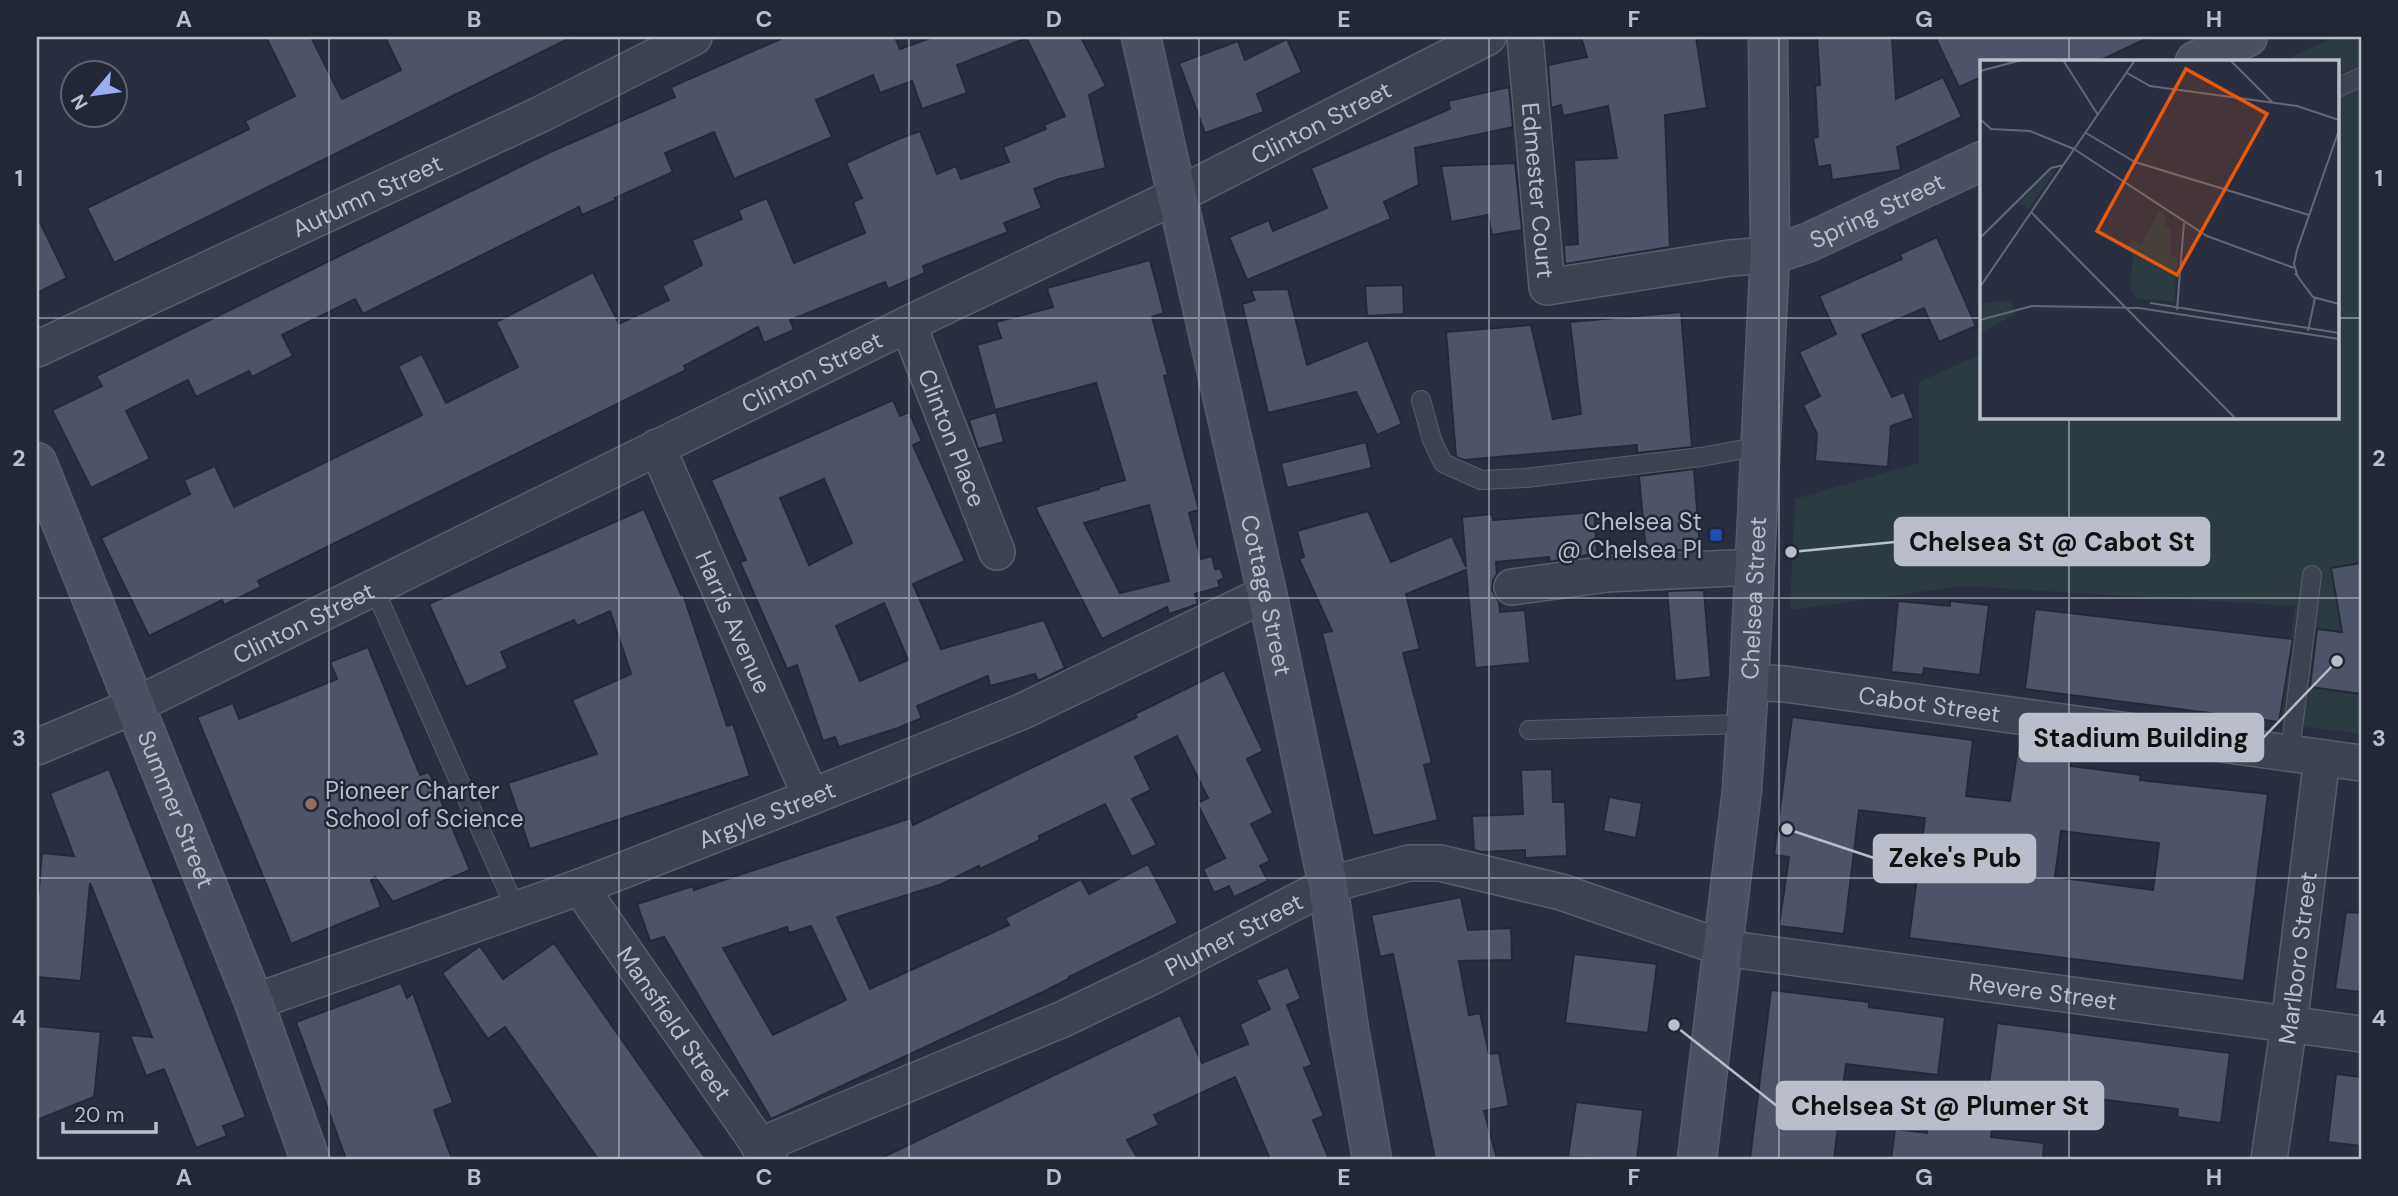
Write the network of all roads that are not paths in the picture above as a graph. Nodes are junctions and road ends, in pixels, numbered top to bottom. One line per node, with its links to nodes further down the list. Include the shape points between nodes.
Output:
1 (694, 37): 12 (street, Autumn Street, via 539,116)
2 (1141, 37): 9 (street, Cottage Street)
3 (1488, 37): 9 (street, Clinton Street)
4 (1525, 37): 10 (street, Edmester Court, via 1547,287)
5 (1768, 37): 10 (street, Chelsea Street)
6 (2361, 77): 7 (lane)
7 (2338, 88)
8 (1980, 162): 10 (street, Spring Street, via 1807,243)
9 (1178, 195): 11 (street, Clinton Street); 22 (street, Cottage Street)
10 (1770, 255): 14 (street, Chelsea Street)
11 (908, 324): 15 (street, Clinton Street); 17 (street, Clinton Place)
12 (37, 349)
13 (1421, 400): 14 (lane, via 1443,463 1481,480 1617,468)
14 (1761, 446): 18 (street, Chelsea Street)
15 (657, 447): 21 (street, Clinton Street); 30 (street, Harris Avenue)
16 (37, 462): 24 (street, Summer Street)
17 (997, 552)
18 (1754, 568): 20 (street, via 1607,574); 23 (street, Chelsea Street)
19 (2312, 575): 28 (lane)
20 (1512, 587)
21 (374, 588): 24 (street, Clinton Street); 33 (lane)
22 (1267, 593): 30 (street, Argyle Street, via 1023,710); 31 (street, Cottage Street)
23 (1749, 682): 25 (street, Chelsea Street); 28 (street, Cabot Street)
24 (134, 706): 27 (street, Clinton Street); 35 (street, Summer Street)
25 (1745, 724): 26 (lane); 34 (street, Chelsea Street)
26 (1529, 730)
27 (37, 747)
28 (2306, 755): 29 (street, Cabot Street); 36 (street, Marlboro Street)
29 (2361, 763)
30 (811, 797): 32 (street, Argyle Street)
31 (1328, 885): 34 (street, Plumer Street, via 1409,863 1440,863 1561,892); 38 (street, Plumer Street, via 1063,1019); 40 (street, Cottage Street)
32 (580, 887): 33 (street, Argyle Street); 38 (street, Mansfield Street)
33 (516, 910): 35 (street, Argyle Street)
34 (1723, 948): 36 (street, Revere Street); 41 (street, Chelsea Street)
35 (254, 1002): 39 (street, Summer Street)
36 (2289, 1025): 37 (street, Revere Street); 42 (street, Marlboro Street)
37 (2361, 1034)
38 (764, 1152)
39 (310, 1159)
40 (1372, 1159)
41 (1698, 1159)
42 (2269, 1159)

